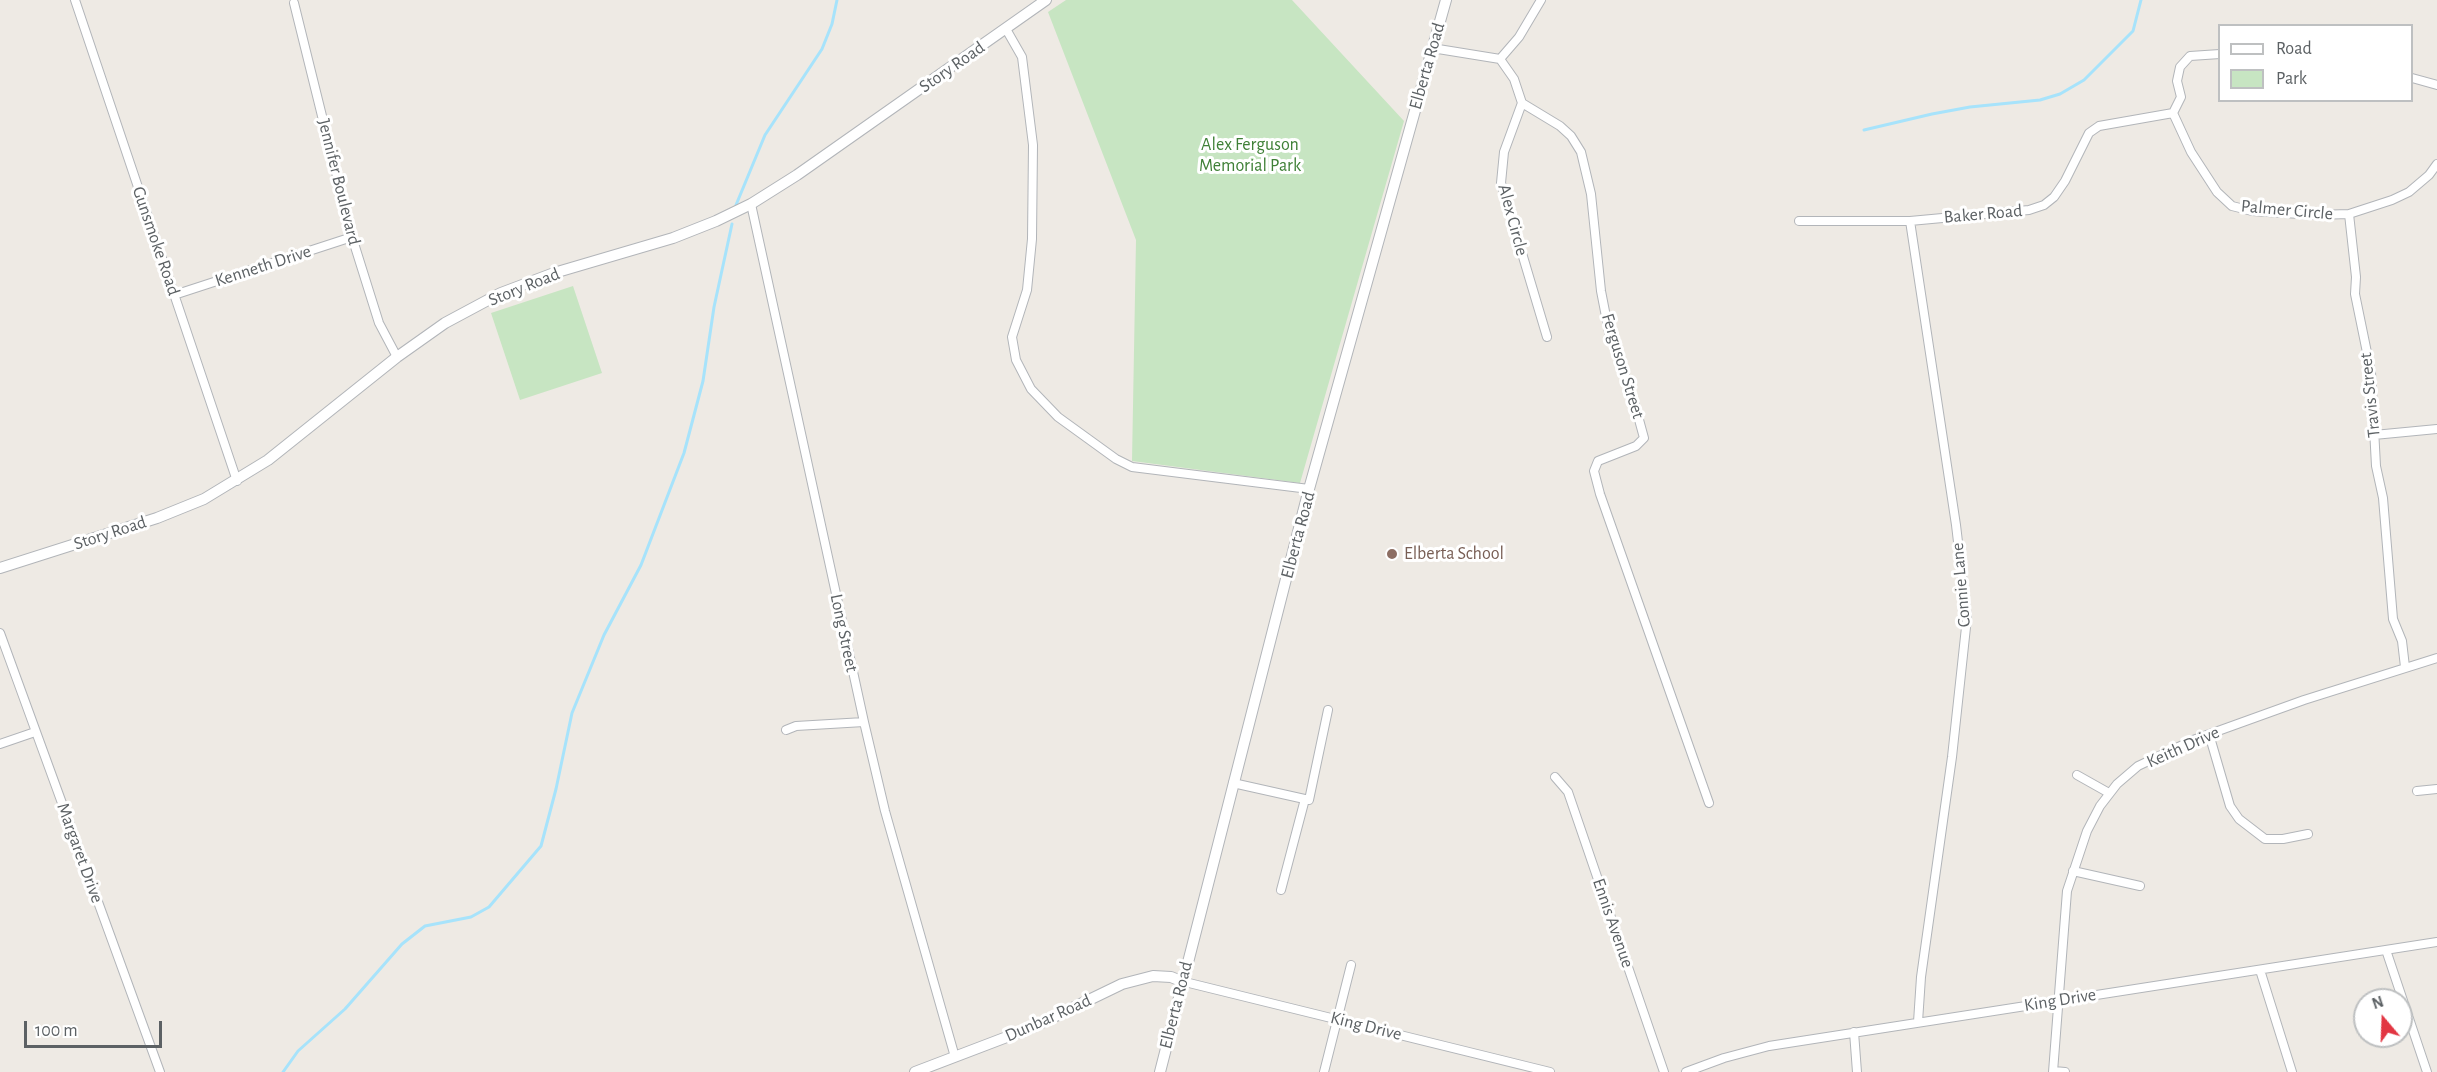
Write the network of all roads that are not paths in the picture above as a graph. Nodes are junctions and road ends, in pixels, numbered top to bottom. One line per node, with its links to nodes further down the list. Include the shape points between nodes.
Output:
1 (75, 0): 20 (street, Gunsmoke Road)
2 (1046, 0): 6 (street, Story Road)
3 (1446, 0): 7 (street, Elberta Road)
4 (1541, 0): 9 (street, via 1519,37)
5 (294, 3): 19 (street, Jennifer Boulevard)
6 (1006, 29): 15 (street, Story Road); 26 (street, via 1022,57 1033,145 1028,290 1012,337 1016,360 1031,389 1058,417 1132,467)
7 (1432, 48): 9 (street); 26 (street, Elberta Road)
8 (2218, 54): 13 (street, via 2190,56 2180,66 2177,81 2181,97)
9 (1500, 59): 12 (street, via 1514,79)
10 (2413, 78): 11 (street)
11 (2437, 85)
12 (1522, 103): 21 (street, Alex Circle, via 1504,152 1501,183); 44 (street, Ferguson Street, via 1571,136 1588,172 1609,332 1644,438 1636,446 1598,461 1594,471)
13 (2173, 113): 16 (street, Palmer Circle, via 2191,152 2217,192 2232,206 2252,211); 18 (street, Baker Road, via 2099,126 2089,134 2065,181 2044,206)
14 (2437, 164): 16 (street, Palmer Circle, via 2409,192)
15 (751, 204): 22 (street, Story Road, via 673,238 501,293 445,323); 32 (street, Long Street)
16 (2349, 214): 24 (street, Travis Street, via 2355,294 2372,372)
17 (1799, 221): 18 (street, Baker Road)
18 (1910, 221): 56 (street, Connie Lane, via 1968,618)
19 (352, 237): 20 (street, Kenneth Drive); 22 (street, Jennifer Boulevard, via 379,323)
20 (174, 295): 25 (street, Gunsmoke Road)
21 (1547, 337)
22 (397, 357): 25 (street, Story Road)
23 (2437, 429): 24 (street)
24 (2374, 435): 30 (street, Travis Street, via 2393,619 2402,641)
25 (237, 481): 27 (street, Story Road, via 177,511)
26 (1310, 489): 39 (street, Elberta Road)
27 (0, 568)
28 (0, 633): 34 (street, Margaret Drive)
29 (2437, 658): 30 (street, Keith Drive)
30 (2405, 667): 35 (street, Keith Drive)
31 (1328, 710): 43 (street, via 1309,800)
32 (864, 722): 33 (street); 58 (street, Long Street, via 885,811)
33 (786, 730)
34 (35, 732): 36 (street); 60 (street, Margaret Drive)
35 (2208, 734): 42 (street, Keith Drive, via 2158,754 2138,766); 45 (street, via 2230,806 2239,819 2265,839)
36 (0, 744)
37 (2078, 775): 42 (street)
38 (1555, 777): 65 (street, Ennis Avenue, via 1568,792)
39 (1233, 783): 43 (street); 53 (street, Elberta Road)
40 (2437, 789): 41 (street)
41 (2417, 791)
42 (2109, 793): 46 (street, Keith Drive, via 2087,831)
43 (1305, 799): 48 (street)
44 (1709, 803)
45 (2308, 834)
46 (2073, 871): 47 (street); 54 (street, Keith Drive, via 2061,949)
47 (2140, 886)
48 (1281, 890)
49 (2437, 942): 50 (street, King Drive)
50 (2386, 950): 52 (street, King Drive); 70 (street)
51 (1351, 965): 55 (street)
52 (2260, 970): 54 (street, King Drive); 69 (street)
53 (1181, 981): 55 (street, King Drive); 58 (street, Dunbar Road, via 1153,976 1122,984 1032,1027); 62 (street, Elberta Road)
54 (2060, 1000): 56 (street, King Drive); 59 (street, Keith Drive)
55 (1336, 1018): 63 (street); 64 (street, King Drive)
56 (1918, 1022): 57 (street, King Drive)
57 (1854, 1032): 66 (street, King Drive, via 1769,1046); 67 (street)
58 (955, 1057): 61 (street, Dunbar Road)
59 (2054, 1071): 68 (street)
60 (160, 1072)
61 (915, 1072)
62 (1160, 1072)
63 (1324, 1072)
64 (1550, 1072)
65 (1664, 1072)
66 (1686, 1072)
67 (1857, 1072)
68 (2065, 1072)
69 (2292, 1072)
70 (2427, 1072)

